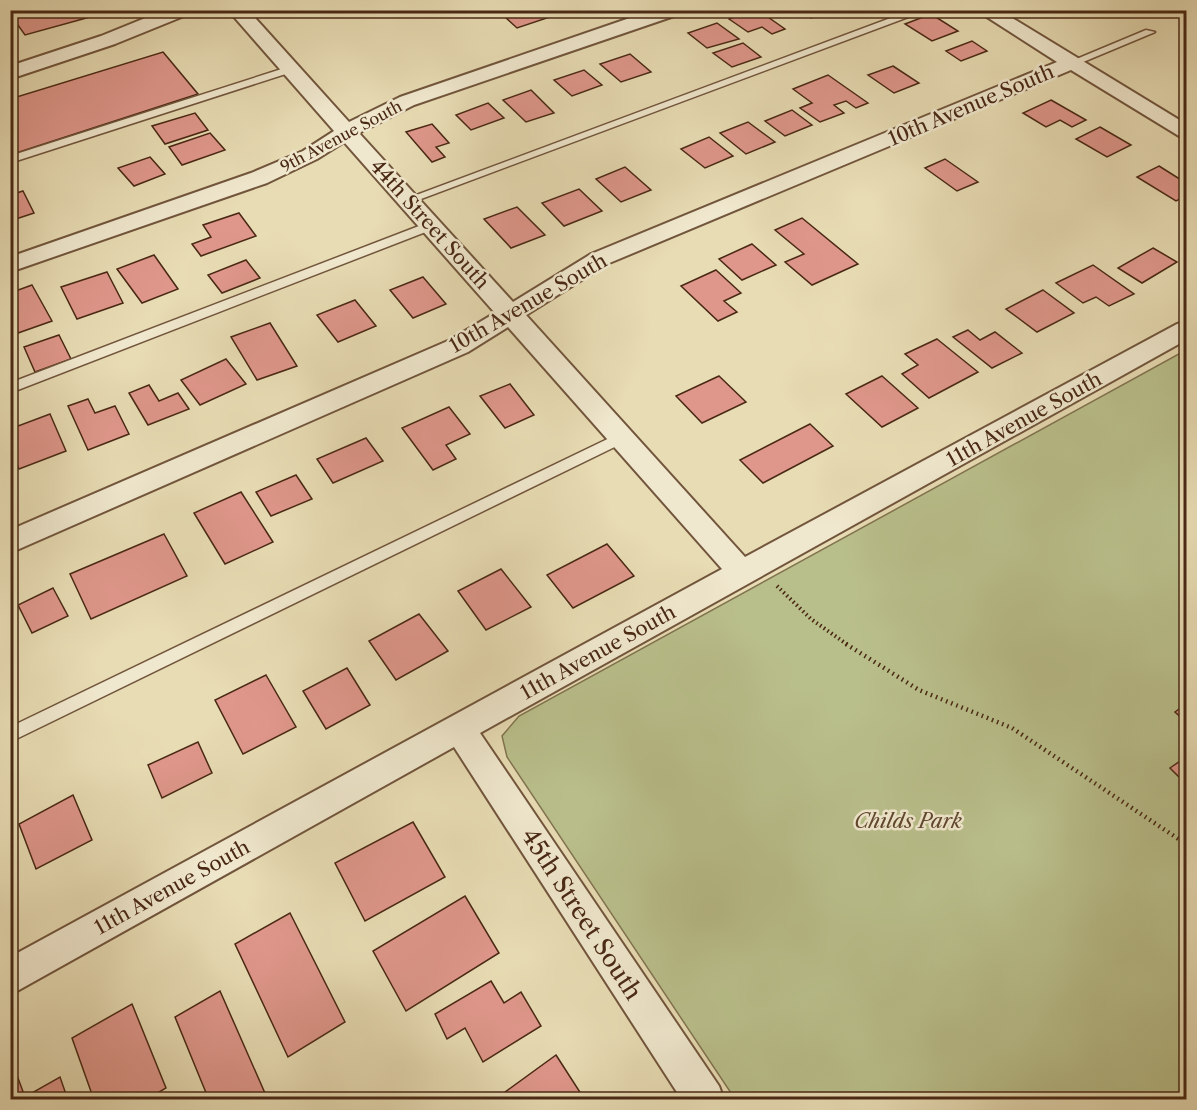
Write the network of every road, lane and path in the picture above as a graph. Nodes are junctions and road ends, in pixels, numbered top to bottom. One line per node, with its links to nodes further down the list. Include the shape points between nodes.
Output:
1 (182, 10): 9 (street)
2 (237, 10): 8 (street, 44th Street South)
3 (673, 10): 10 (street, 9th Avenue South, via 407,101)
4 (922, 10): 13 (lane)
5 (985, 10): 7 (street)
6 (1150, 32): 7 (lane, 10th Avenue South)
7 (1072, 63): 11 (street); 16 (street, 10th Avenue South, via 598,259)
8 (291, 69): 10 (street, 44th Street South); 12 (lane)
9 (11, 72)
10 (348, 131): 13 (street, 44th Street South); 15 (street, 9th Avenue South, via 310,155 259,178)
11 (1186, 132)
12 (10, 160)
13 (410, 200): 14 (street, 44th Street South)
14 (432, 225): 16 (street, 44th Street South); 18 (lane)
15 (10, 265)
16 (511, 314): 19 (street, 44th Street South); 20 (street, 10th Avenue South, via 459,346)
17 (1186, 330): 21 (street, 11th Avenue South)
18 (10, 388)
19 (622, 437): 21 (street, 44th Street South); 23 (lane)
20 (10, 542)
21 (749, 568): 22 (street, 11th Avenue South); 24 (path, via 873,663 919,690 1012,728)
22 (460, 729): 25 (street, 11th Avenue South); 26 (street, 45th Street South)
23 (10, 735)
24 (1186, 844)
25 (10, 977)
26 (705, 1100)

